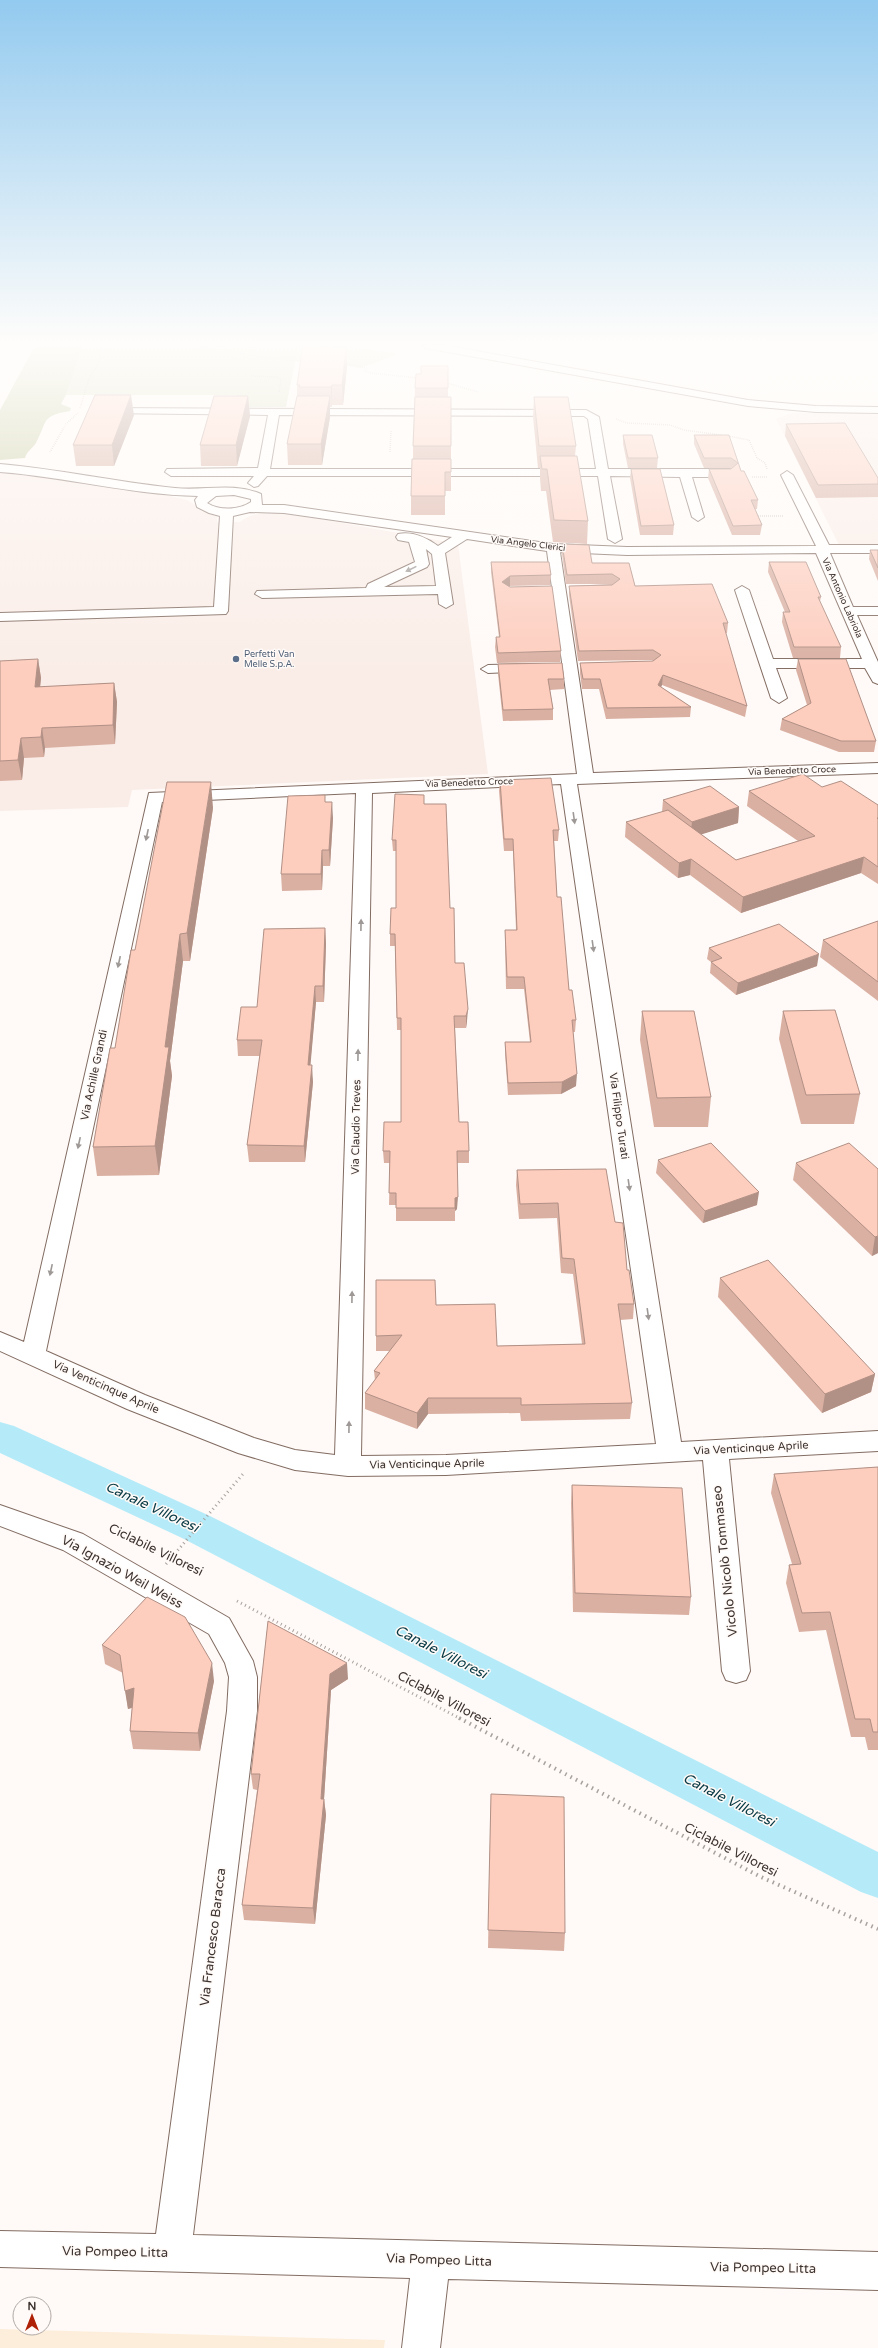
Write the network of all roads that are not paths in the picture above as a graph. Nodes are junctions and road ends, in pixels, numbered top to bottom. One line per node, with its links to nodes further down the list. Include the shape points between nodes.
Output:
1 (266, 455): 5 (street)
2 (600, 455): 6 (street)
3 (5, 468): 11 (street)
4 (171, 472): 5 (street)
5 (263, 473): 6 (street); 10 (street, via 257,481)
6 (603, 473): 7 (street); 20 (street)
7 (685, 473): 8 (street); 17 (street)
8 (730, 473)
9 (787, 475): 22 (street, Via Antonio Labriola, via 822,544)
10 (241, 491): 12 (street); 14 (street, via 253,495)
11 (175, 492): 12 (street); 13 (street)
12 (213, 493): 13 (street)
13 (201, 500): 15 (street, via 201,504 210,509)
14 (254, 504): 15 (street); 16 (street, Via Angelo Clerici)
15 (227, 512): 32 (street, via 220,611)
16 (314, 513): 18 (street, Via Angelo Clerici); 19 (street, via 319,521 326,524)
17 (698, 517)
18 (463, 536): 21 (street, Via Angelo Clerici); 24 (street)
19 (414, 538): 24 (street); 27 (street, one-way to 27, via 422,564)
20 (615, 539)
21 (553, 548): 22 (street, Via Angelo Clerici, via 627,551); 35 (street, Via Filippo Turati)
22 (822, 549): 23 (street, Via Angelo Clerici); 31 (street, Via Antonio Labriola)
23 (878, 549)
24 (438, 552): 25 (street)
25 (444, 590): 27 (street); 29 (street)
26 (742, 590): 34 (street)
27 (364, 591): 28 (street)
28 (262, 594)
29 (446, 604)
30 (878, 611): 31 (street)
31 (847, 612): 33 (street, Via Antonio Labriola)
32 (0, 617)
33 (870, 663): 34 (street); 39 (street, Via Antonio Labriola)
34 (767, 664): 40 (street)
35 (578, 667): 37 (street); 42 (street, Via Filippo Turati)
36 (540, 668): 38 (street)
37 (555, 668)
38 (488, 669)
39 (878, 679)
40 (778, 698)
41 (878, 768): 42 (street, Via Benedetto Croce)
42 (577, 778): 43 (street, Via Benedetto Croce); 49 (street, Via Filippo Turati, one-way to 49)
43 (364, 788): 44 (street, Via Benedetto Croce); 50 (street, Via Claudio Treves, one-way to 43)
44 (155, 797): 46 (street, Via Achille Grandi, one-way to 46)
45 (0, 1341): 46 (street, Via Venticinque Aprile)
46 (32, 1354): 50 (street, Via Venticinque Aprile, via 136,1402 247,1446 295,1460)
47 (878, 1441): 48 (street, Via Venticinque Aprile)
48 (715, 1450): 49 (street, Via Venticinque Aprile); 53 (street, Vicolo Nicolò Tommaseo)
49 (670, 1453): 50 (street, Via Venticinque Aprile, via 446,1465)
50 (348, 1466)
51 (0, 1515): 52 (street, Via Ignazio Weil Weiss, via 73,1542)
52 (225, 1612): 55 (street, Via Francesco Baracca, via 242,1677 242,1711)
53 (736, 1671)
54 (0, 2249): 55 (street, Via Pompeo Litta)
55 (172, 2253): 56 (street, Via Pompeo Litta)
56 (431, 2260): 57 (street, Via Pompeo Litta); 58 (street)
57 (878, 2271)
58 (421, 2348)

